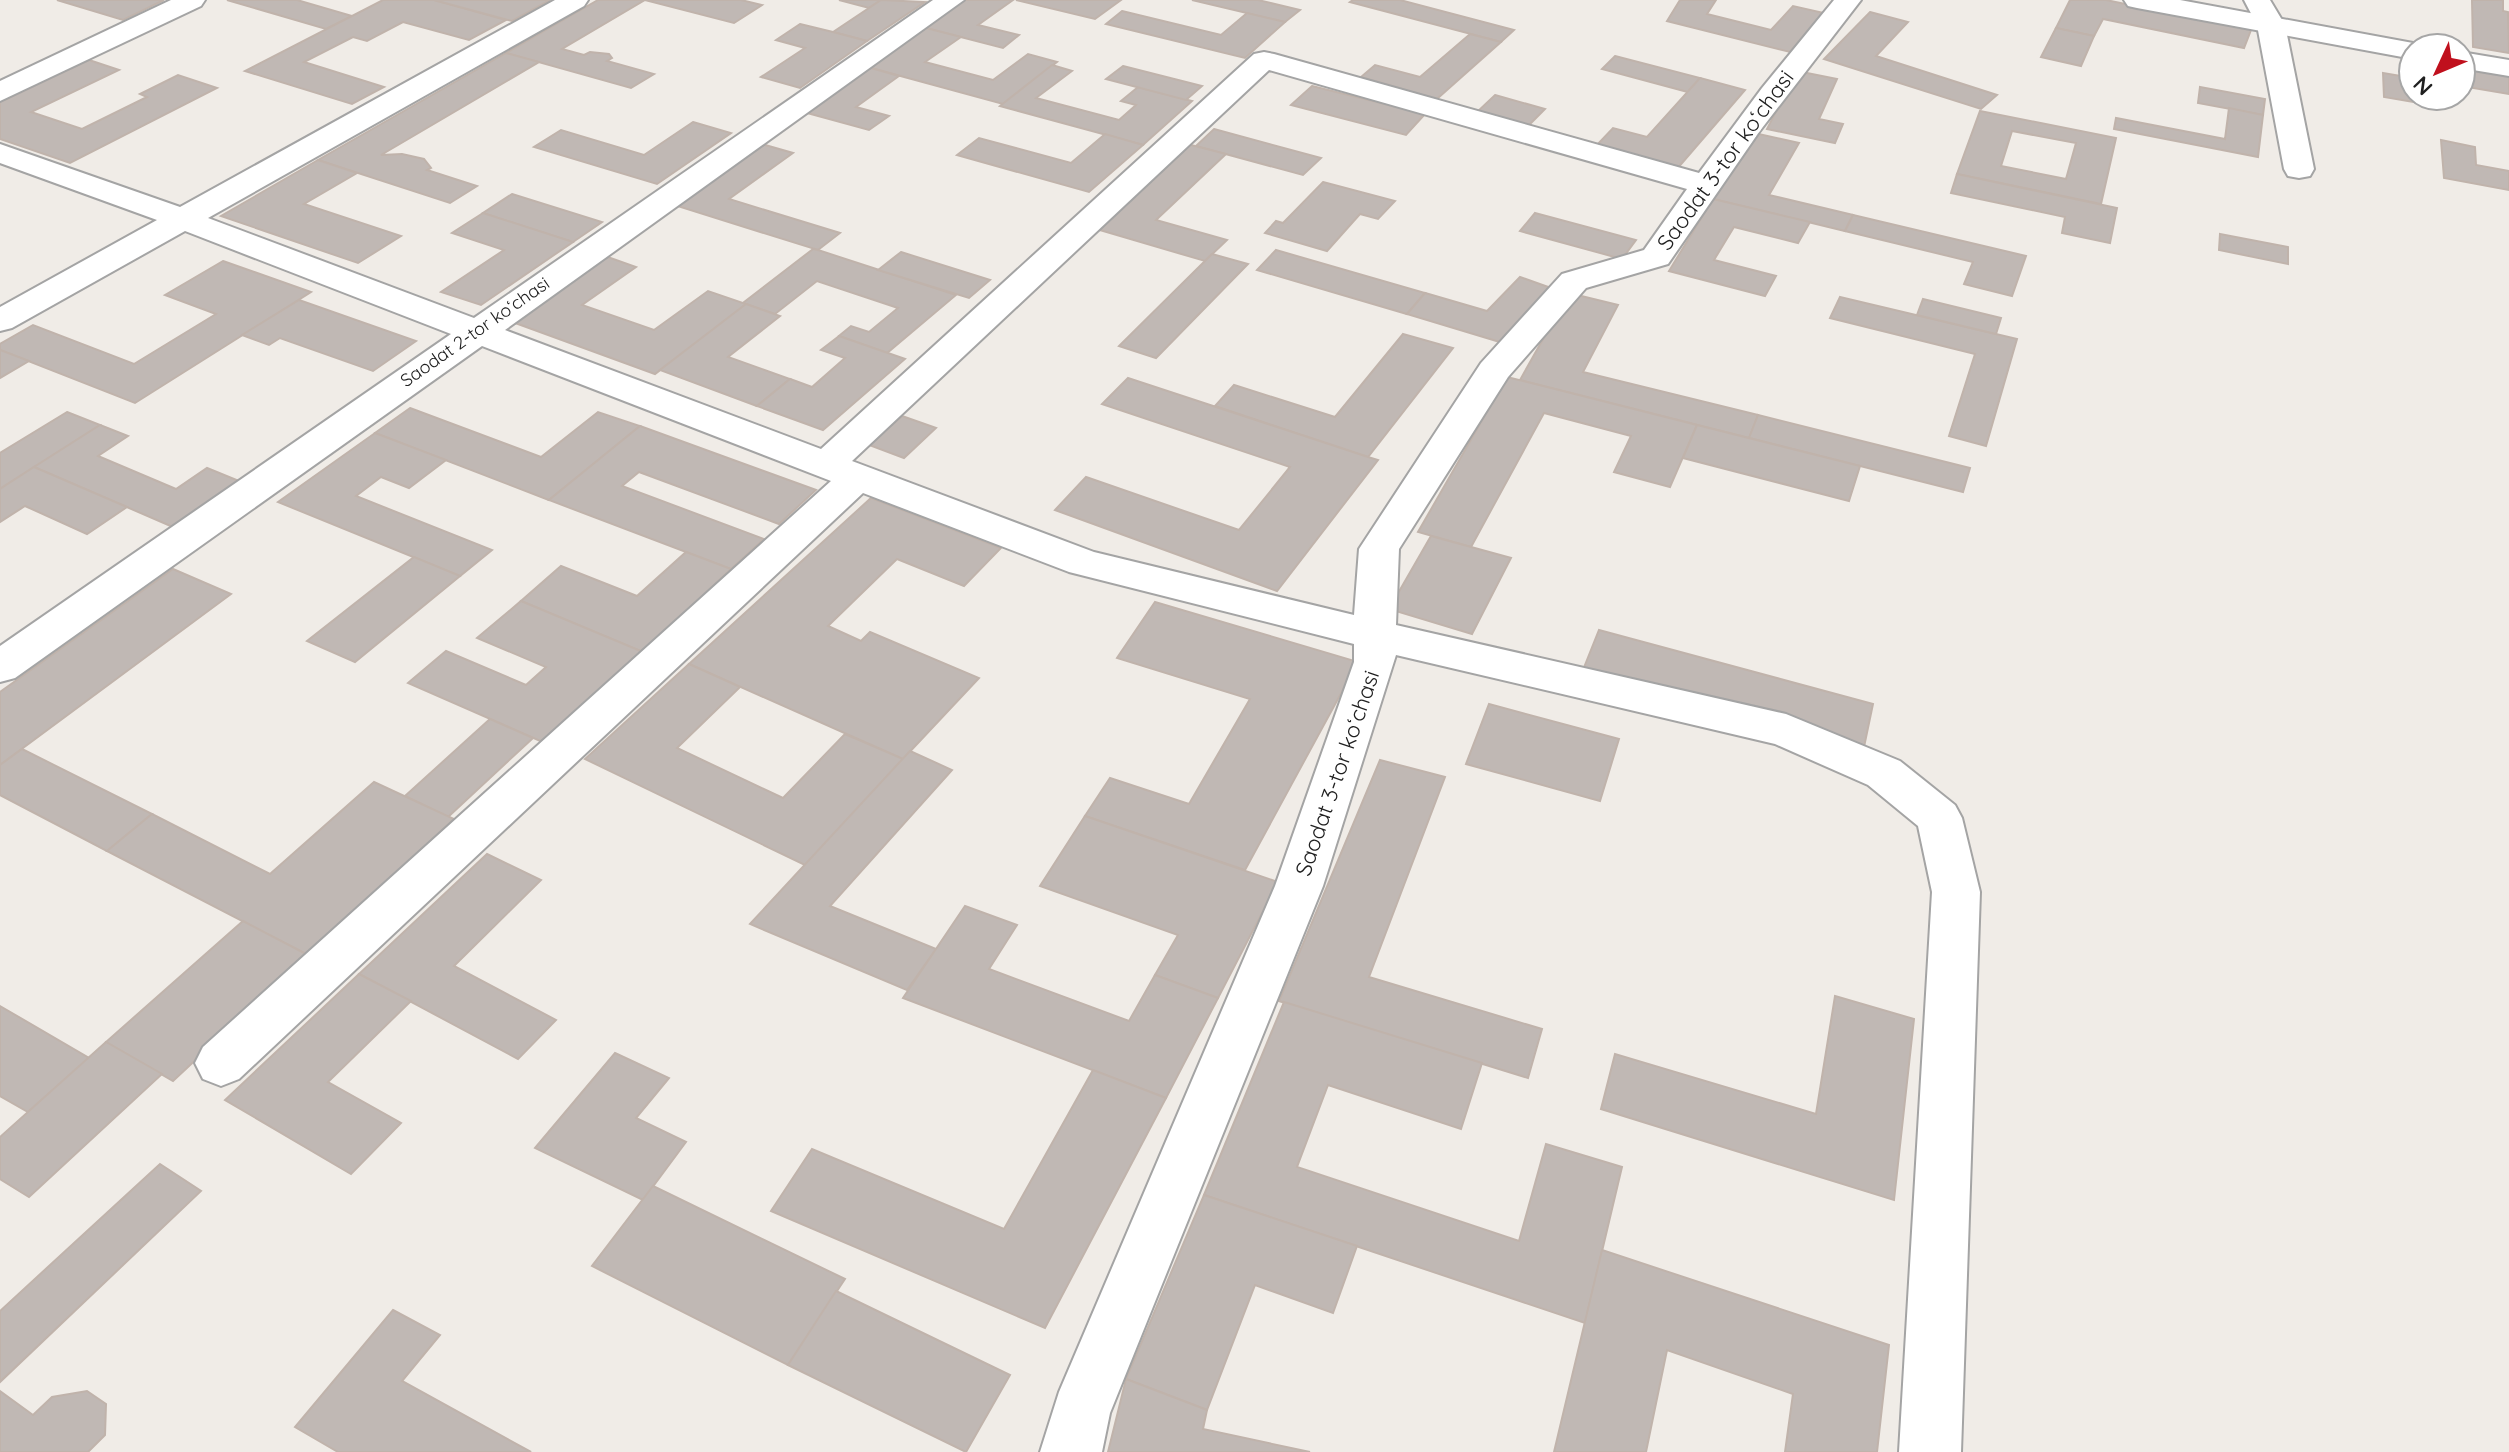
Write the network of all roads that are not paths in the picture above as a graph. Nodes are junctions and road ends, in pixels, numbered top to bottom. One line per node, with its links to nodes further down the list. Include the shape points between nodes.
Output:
1 (192, 0): 10 (street)
2 (575, 0): 14 (street)
3 (951, 0): 16 (street, Saodat 2-tor koʻchasi)
4 (1848, 0): 13 (street, Saodat 3-tor koʻchasi, via 1788,70)
5 (2137, 0): 6 (street)
6 (2264, 13): 7 (street); 12 (street)
7 (2397, 47)
8 (2477, 63): 9 (street)
9 (2509, 68)
10 (0, 92)
11 (0, 153): 14 (street)
12 (2299, 169)
13 (1705, 184): 17 (street, via 1264,60); 18 (street, Saodat 3-tor koʻchasi, via 1656,257 1574,281 1494,371 1379,549)
14 (183, 219): 15 (street); 16 (street)
15 (0, 321)
16 (475, 331): 17 (street); 19 (street, Saodat 2-tor koʻchasi)
17 (842, 471): 18 (street, via 1083,563); 20 (street)
18 (1375, 635): 21 (street, Saodat 3-tor koʻchasi, via 1375,662 1299,886 1080,1413); 22 (street, via 1786,730 1884,773 1939,818 1956,892)
19 (0, 667)
20 (221, 1063)
21 (1071, 1452)
22 (1930, 1452)

